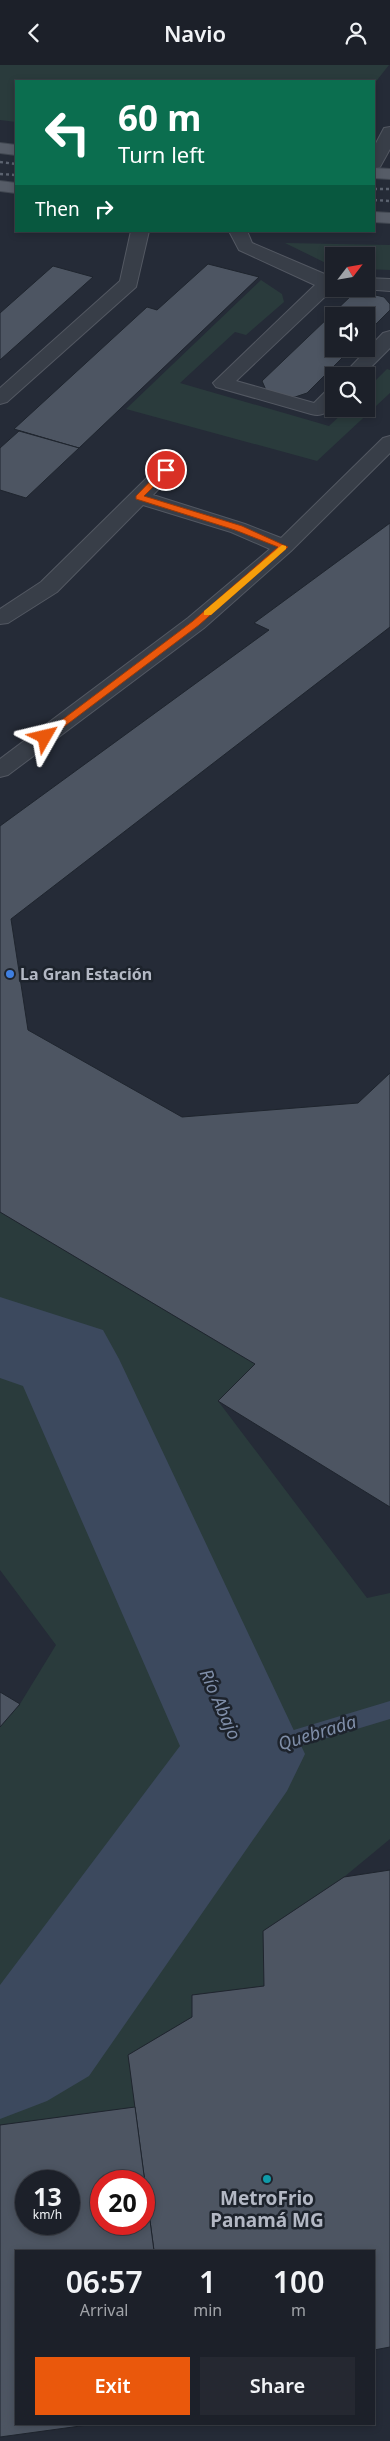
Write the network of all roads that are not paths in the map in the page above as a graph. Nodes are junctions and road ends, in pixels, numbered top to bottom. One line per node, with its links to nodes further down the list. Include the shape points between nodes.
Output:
1 (390, 132): 4 (lane)
2 (0, 148): 3 (main road)
3 (15, 150)
4 (375, 161)
5 (375, 173): 6 (main road)
6 (390, 174)
7 (0, 186): 8 (main road)
8 (15, 188)
9 (375, 217): 10 (main road)
10 (390, 218)
11 (140, 232): 19 (lane, via 129,283)
12 (238, 232): 13 (lane, via 245,246)
13 (325, 282)
14 (375, 284): 15 (lane)
15 (390, 285)
16 (325, 289): 20 (lane, via 223,383 318,410)
17 (390, 337): 18 (lane)
18 (360, 367)
19 (0, 398)
20 (325, 403)
21 (390, 442): 24 (lane)
22 (166, 470): 23 (lane)
23 (138, 497): 24 (lane, via 238,528); 25 (lane, via 49,587)
24 (284, 547): 26 (lane, via 196,623)
25 (0, 618)
26 (0, 771)

